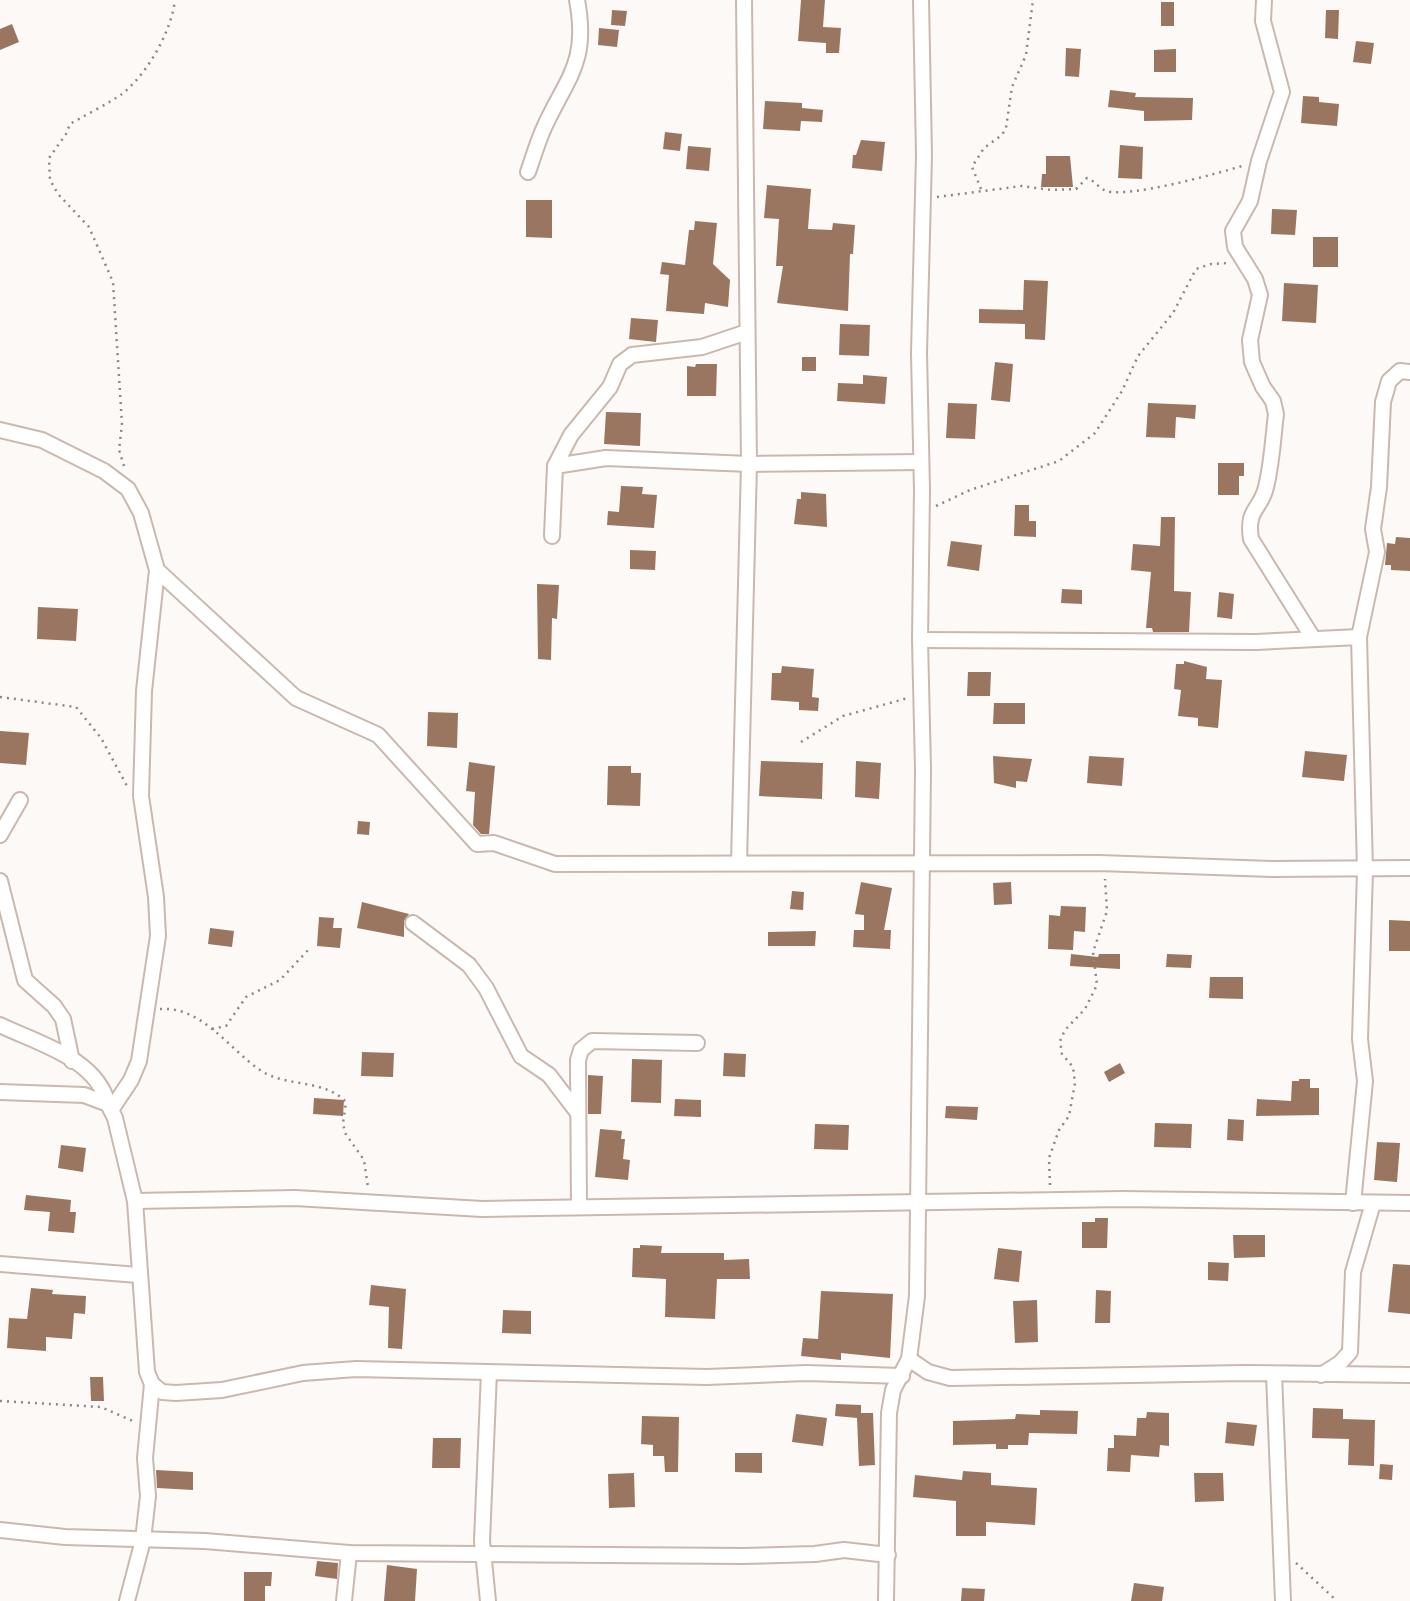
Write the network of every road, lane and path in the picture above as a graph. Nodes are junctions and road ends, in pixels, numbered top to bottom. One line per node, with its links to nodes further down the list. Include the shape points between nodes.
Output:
1 (175, 0): 18 (path, via 172,19 150,61 121,94 70,124 48,158 50,180 89,227 113,282 122,424 119,450)
2 (577, 0): 8 (street, via 581,41 575,71 544,129)
3 (744, 0): 12 (street)
4 (921, 0): 10 (street)
5 (1033, 0): 9 (path, via 1026,55 1012,87 1006,128 972,167)
6 (1265, 0): 7 (street, via 1263,21 1282,92)
7 (1259, 161): 9 (path, via 1196,181 1146,188 1106,191 1087,178 1076,189 1022,186); 11 (street, via 1250,201 1233,232)
8 (528, 172)
9 (981, 190): 10 (path)
10 (923, 199): 15 (street)
11 (1243, 262): 19 (path, via 1196,270 1173,313 1138,356 1108,414 1086,440 1059,461 970,490); 23 (street, via 1260,295 1250,340 1252,362 1276,414 1266,490 1252,512 1251,539)
12 (747, 332): 16 (street); 17 (street, via 702,347 632,355 620,364 610,387 571,435)
13 (1410, 372): 22 (street, via 1400,371 1389,381 1383,402 1373,529 1377,552)
14 (0, 430): 18 (street, via 42,440 104,471)
15 (921, 463): 16 (street); 19 (street)
16 (748, 464): 17 (street, via 607,458); 32 (street)
17 (555, 466): 20 (street)
18 (128, 489): 21 (street, via 141,513)
19 (921, 515): 24 (street)
20 (552, 536)
21 (157, 570): 28 (street, via 144,691); 32 (street, via 296,698 379,735 477,844 494,843 555,864)
22 (1359, 636): 23 (street); 35 (street)
23 (1313, 638): 24 (street, via 1256,642)
24 (920, 640): 25 (street)
25 (921, 694): 27 (path, via 843,716); 31 (street)
26 (0, 697): 28 (path, via 76,706 101,738 128,788)
27 (801, 742)
28 (141, 796): 39 (street, via 158,936)
29 (20, 800): 30 (street)
30 (0, 835)
31 (921, 862): 32 (street); 33 (street); 53 (street)
32 (739, 863)
33 (1104, 863): 35 (street); 48 (path, via 1107,911 1093,952 1097,985 1060,1041 1075,1083 1069,1116 1049,1158)
34 (1410, 868): 35 (street)
35 (1364, 870): 49 (street, via 1360,997 1364,1081)
36 (0, 881): 43 (street, via 25,980 63,1019)
37 (413, 923): 46 (street, via 469,965 521,1056 549,1075)
38 (310, 948): 41 (path, via 280,980 246,997 226,1026)
39 (147, 1010): 41 (path, via 170,1008 193,1015); 45 (street, via 139,1061 131,1080)
40 (0, 1025): 43 (street)
41 (212, 1028): 52 (path, via 259,1070 319,1086 346,1102 345,1133 364,1160)
42 (697, 1043): 46 (street, via 592,1041 581,1050 578,1060)
43 (72, 1061): 45 (street, via 95,1076)
44 (0, 1092): 45 (street, via 84,1095)
45 (109, 1107): 47 (street)
46 (578, 1114): 54 (street)
47 (135, 1201): 52 (street, via 295,1198); 56 (street)
48 (1054, 1202): 49 (street); 53 (street)
49 (1353, 1203): 50 (street)
50 (1373, 1203): 51 (street); 62 (street, via 1353,1272 1350,1352)
51 (1410, 1203)
52 (370, 1204): 54 (street)
53 (918, 1205): 54 (street); 57 (street, via 917,1296)
54 (579, 1207)
55 (0, 1264): 56 (street)
56 (138, 1275): 63 (street)
57 (909, 1359): 59 (street, via 928,1372 950,1378); 61 (street)
58 (489, 1372): 61 (street); 63 (street, via 343,1370 176,1393 162,1392); 70 (street)
59 (1274, 1374): 62 (street); 68 (street)
60 (1410, 1375): 62 (street)
61 (902, 1376): 71 (street, via 893,1390 889,1413)
62 (1320, 1376)
63 (152, 1384): 65 (street)
64 (0, 1401): 65 (path, via 101,1408)
65 (147, 1428): 67 (street)
66 (0, 1530): 67 (street)
67 (143, 1540): 69 (street); 72 (street)
68 (1283, 1551): 76 (street); 77 (path)
69 (349, 1553): 70 (street); 73 (street)
70 (483, 1555): 71 (street, via 743,1556 844,1550); 74 (street)
71 (888, 1555): 75 (street)
72 (127, 1601)
73 (344, 1601)
74 (488, 1601)
75 (886, 1601)
76 (1283, 1601)
77 (1337, 1601)

